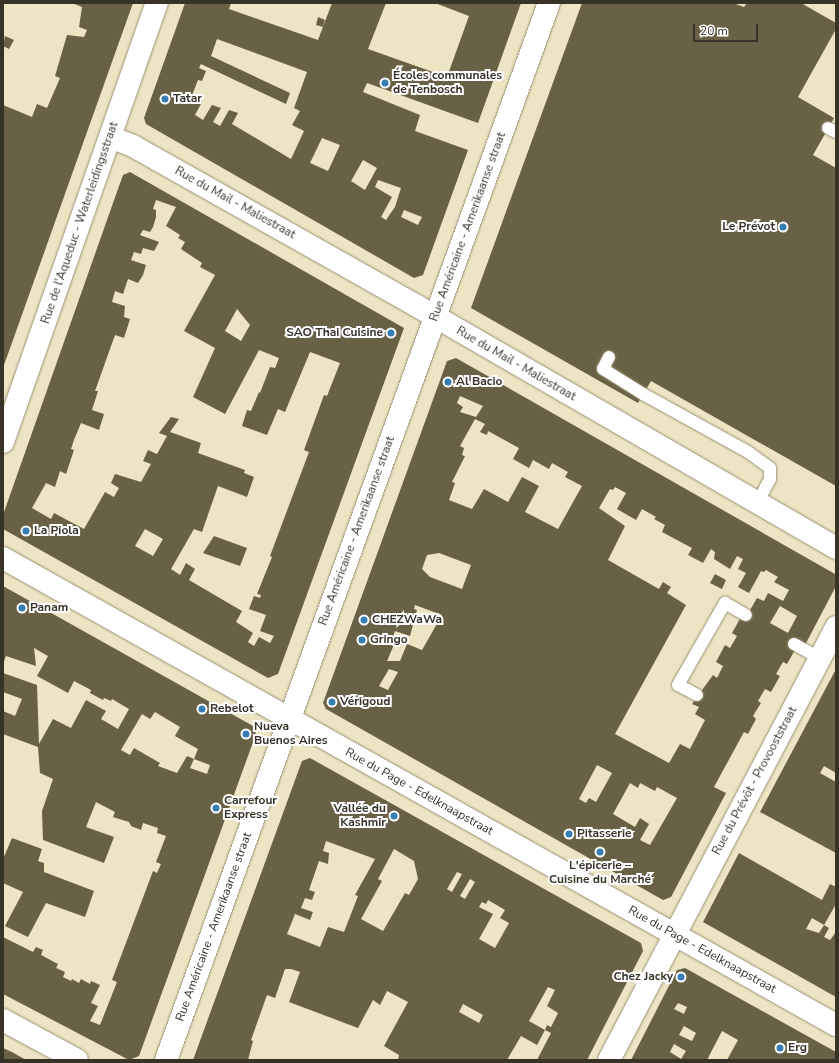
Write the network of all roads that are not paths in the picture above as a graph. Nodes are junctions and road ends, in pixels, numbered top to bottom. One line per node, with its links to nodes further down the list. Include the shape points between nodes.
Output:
1 (157, 3): 3 (street, Rue de l'Aqueduc - Waterleidingsstraat)
2 (549, 3): 4 (street, Rue Américaine - Amerikaanse straat)
3 (110, 137): 4 (street, Rue du Mail - Maliestraat, via 134,146); 6 (street, Rue de l'Aqueduc - Waterleidingsstraat)
4 (435, 317): 7 (street, Rue du Mail - Maliestraat); 15 (street, Rue Américaine - Amerikaanse straat)
5 (609, 357): 7 (lane, via 603,368 643,394 748,452 770,468 770,479)
6 (3, 442)
7 (757, 502): 8 (street, Rue du Mail - Maliestraat)
8 (836, 548)
9 (3, 558): 15 (street, Rue du Page - Edelknaapstraat)
10 (746, 615): 14 (lane, via 725,603 678,685)
11 (836, 627): 13 (street, Rue du Prévôt - Provooststraat)
12 (794, 644): 13 (lane)
13 (819, 658): 16 (street, Rue du Prévôt - Provooststraat)
14 (697, 696)
15 (290, 718): 16 (street, Rue du Page - Edelknaapstraat); 20 (street, Rue Américaine - Amerikaanse straat)
16 (674, 935): 18 (street, Rue du Page - Edelknaapstraat); 21 (street, Rue du Prévôt - Provooststraat)
17 (3, 1020): 19 (street)
18 (836, 1025)
19 (77, 1060)
20 (166, 1060)
21 (609, 1060)

